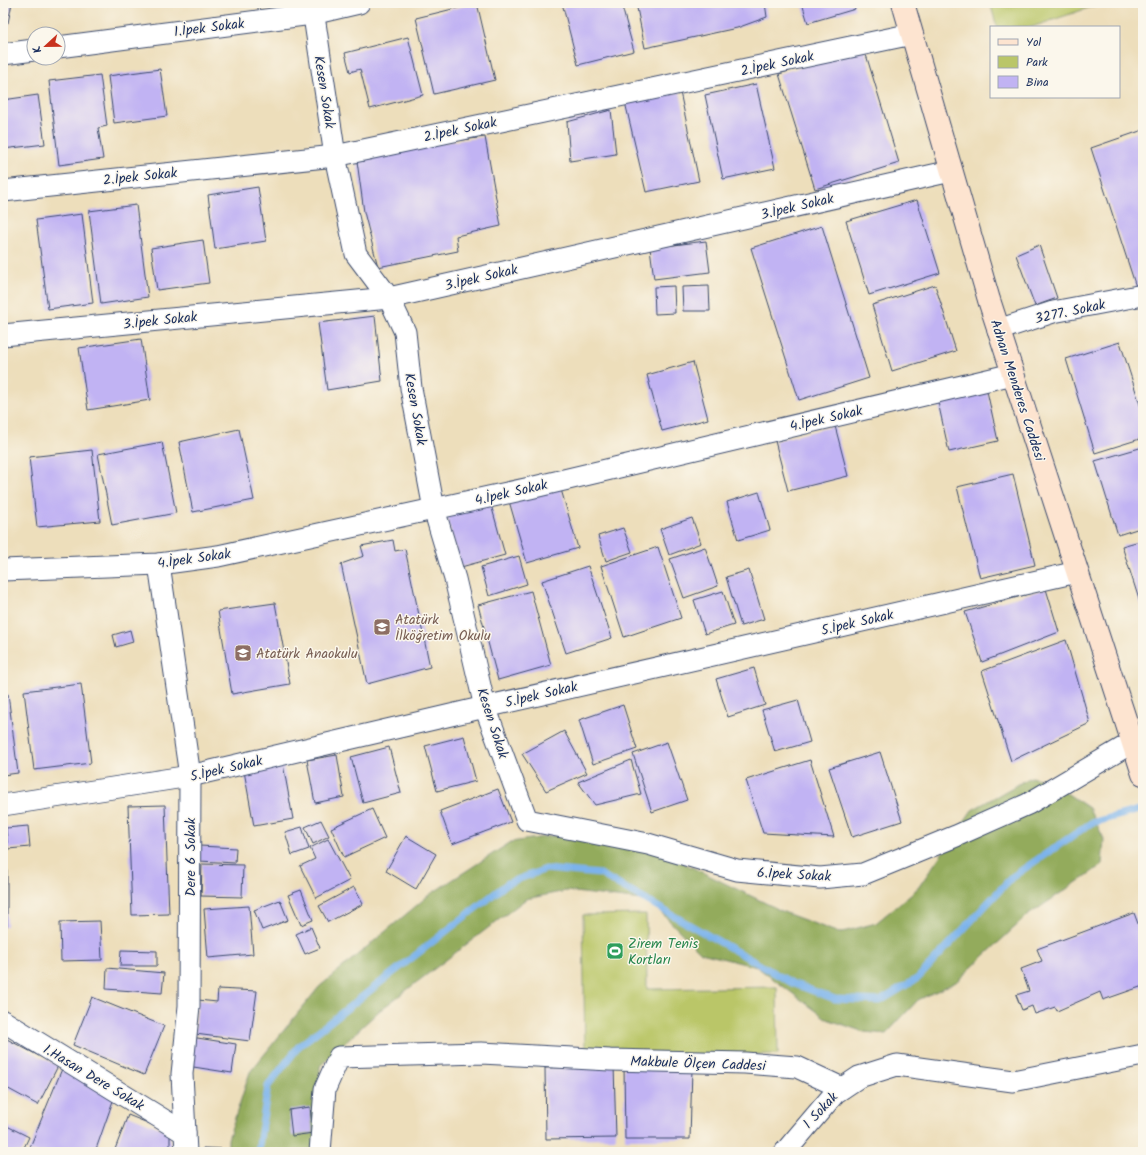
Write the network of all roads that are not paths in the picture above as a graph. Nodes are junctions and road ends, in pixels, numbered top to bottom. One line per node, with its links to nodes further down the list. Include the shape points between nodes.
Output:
1 (359, 3): 3 (street, 1.İpek Sokak)
2 (903, 3): 4 (main road, Adnan Menderes Caddesi)
3 (312, 8): 5 (street, 1.İpek Sokak); 8 (street, Kesen Sokak)
4 (912, 34): 8 (street, 2.İpek Sokak); 9 (main road, Adnan Menderes Caddesi)
5 (66, 46)
6 (26, 51): 7 (street)
7 (3, 54)
8 (335, 156): 10 (street, 2.İpek Sokak); 12 (street, Kesen Sokak, via 356,254)
9 (951, 170): 12 (street, 3.İpek Sokak); 13 (main road, Adnan Menderes Caddesi)
10 (3, 191)
11 (1143, 295): 13 (street, 3277. Sokak, via 1053,312)
12 (389, 298): 14 (street, 3.İpek Sokak); 16 (street, Kesen Sokak, via 405,332 411,388)
13 (998, 330): 15 (main road, Adnan Menderes Caddesi)
14 (3, 335)
15 (1013, 374): 16 (street, 4.İpek Sokak); 19 (main road, Adnan Menderes Caddesi)
16 (434, 509): 17 (street, 4.İpek Sokak, via 218,556); 20 (street, Kesen Sokak, via 456,579)
17 (160, 564): 18 (street, 4.İpek Sokak); 23 (street, Dere 6 Sokak)
18 (3, 570)
19 (1077, 572): 20 (street, 5.İpek Sokak); 21 (main road, Adnan Menderes Caddesi)
20 (485, 707): 23 (street, 5.İpek Sokak); 25 (street, Kesen Sokak)
21 (1133, 742): 22 (main road, Adnan Menderes Caddesi); 25 (street, 6.İpek Sokak, via 1028,804 863,874 820,878 737,870 648,844)
22 (1143, 774)
23 (190, 776): 24 (street, 5.İpek Sokak); 29 (street, Dere 6 Sokak, via 188,1006 182,1074)
24 (3, 805)
25 (527, 820)
26 (3, 1021): 29 (street, 1.Hasan Dere Sokak)
27 (1143, 1055): 28 (street, via 1013,1081 897,1064 859,1077)
28 (842, 1088): 30 (street, Makbule Ölçen Caddesi, via 796,1067 746,1063 610,1060 480,1053 339,1057 325,1089); 31 (street, 1 Sokak, via 835,1092)
29 (186, 1142)
30 (320, 1152)
31 (785, 1152)

